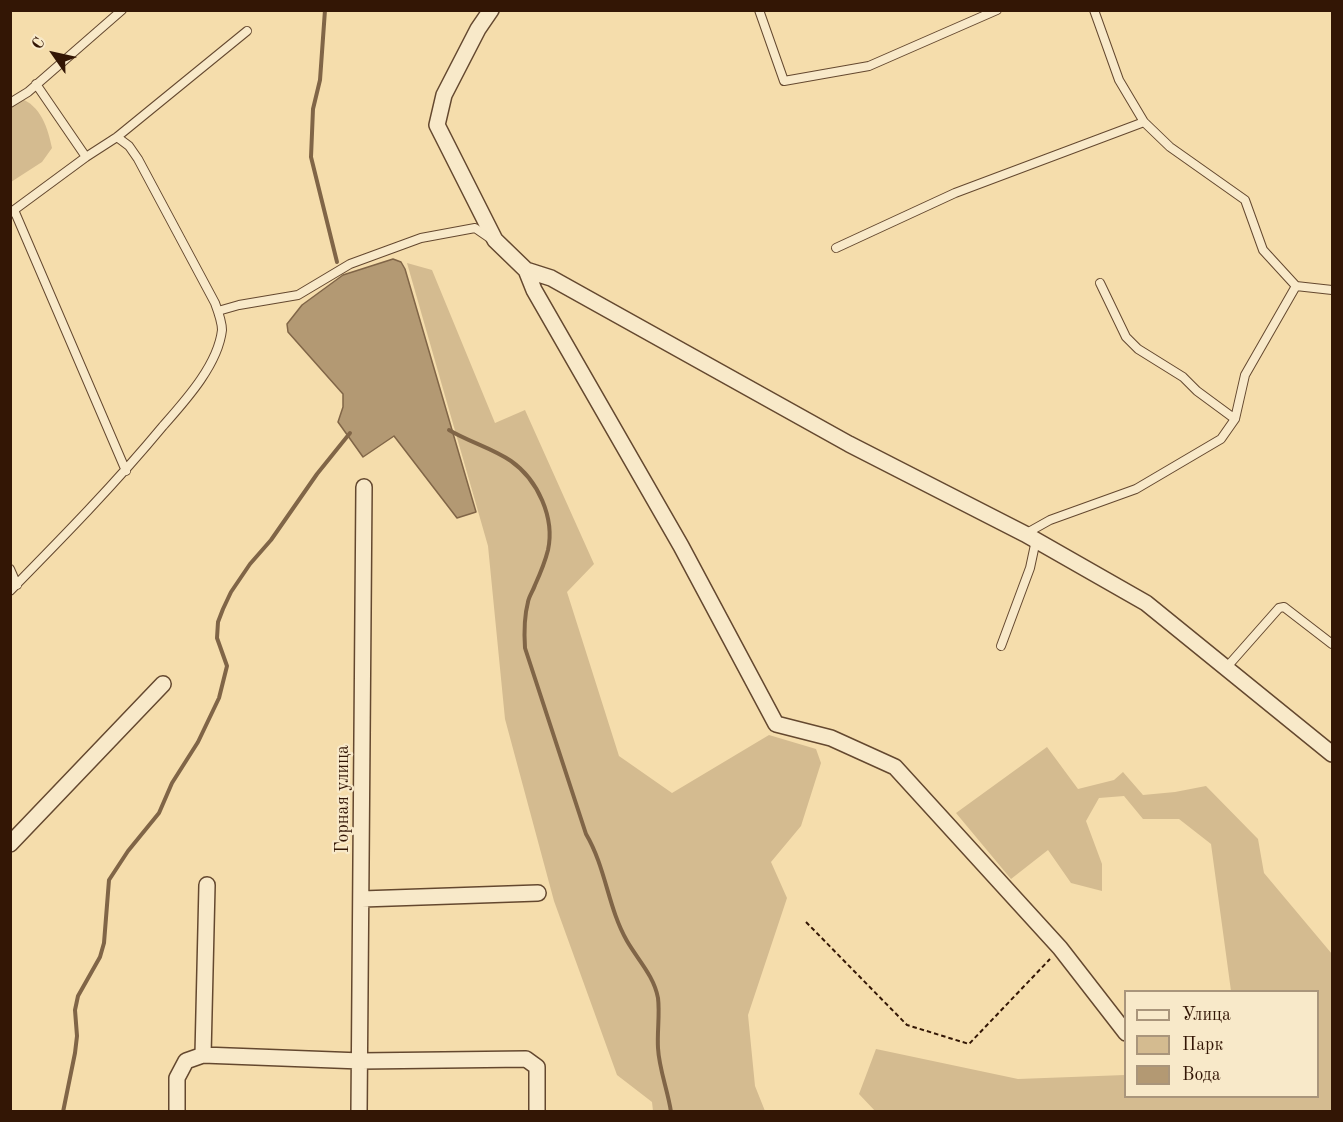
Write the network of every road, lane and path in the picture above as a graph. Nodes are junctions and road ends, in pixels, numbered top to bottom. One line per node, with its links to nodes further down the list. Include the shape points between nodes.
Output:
1 (122, 10): 7 (lane)
2 (491, 10): 13 (street, via 444,95 437,125)
3 (759, 10): 4 (lane, via 784,81 869,66)
4 (997, 10)
5 (1094, 10): 9 (lane, via 1119,80)
6 (247, 31): 10 (lane)
7 (36, 84): 8 (lane); 11 (lane)
8 (10, 103)
9 (1144, 122): 14 (lane, via 955,193); 17 (lane, via 1170,147 1245,200 1263,250)
10 (117, 136): 11 (lane); 19 (lane, via 138,159)
11 (86, 157): 12 (lane)
12 (12, 212): 21 (lane)
13 (495, 240): 15 (street); 19 (lane, via 475,228 421,238 350,264 298,295)
14 (836, 248)
15 (526, 270): 23 (street, via 551,278 849,444); 36 (street, via 776,724 831,738 895,767)
16 (1100, 283): 20 (lane, via 1126,337)
17 (1296, 286): 18 (lane); 20 (lane, via 1245,375)
18 (1332, 290)
19 (218, 312): 21 (lane, via 222,328 205,373)
20 (1235, 419): 23 (lane, via 1221,439 1170,471 1136,489 1050,520)
21 (126, 471): 25 (lane)
22 (364, 487): 34 (street, Горная улица)
23 (1031, 537): 27 (lane, via 1030,568); 28 (street, via 1146,603)
24 (10, 569): 25 (lane)
25 (14, 588)
26 (1332, 644): 28 (lane, via 1284,607 1278,608)
27 (1001, 646)
28 (1226, 668): 30 (street)
29 (163, 684): 31 (street)
30 (1332, 754)
31 (10, 844)
32 (207, 885): 38 (street)
33 (538, 893): 34 (street)
34 (362, 899): 39 (street, Горная улица)
35 (806, 922): 36 (path, via 907,1025 969,1044)
36 (1060, 948): 37 (street)
37 (1124, 1032)
38 (203, 1054): 39 (street); 40 (street, via 186,1060 177,1078)
39 (361, 1061): 41 (street, Горная улица); 42 (street, via 526,1059 537,1067)
40 (177, 1112)
41 (359, 1112)
42 (537, 1112)

